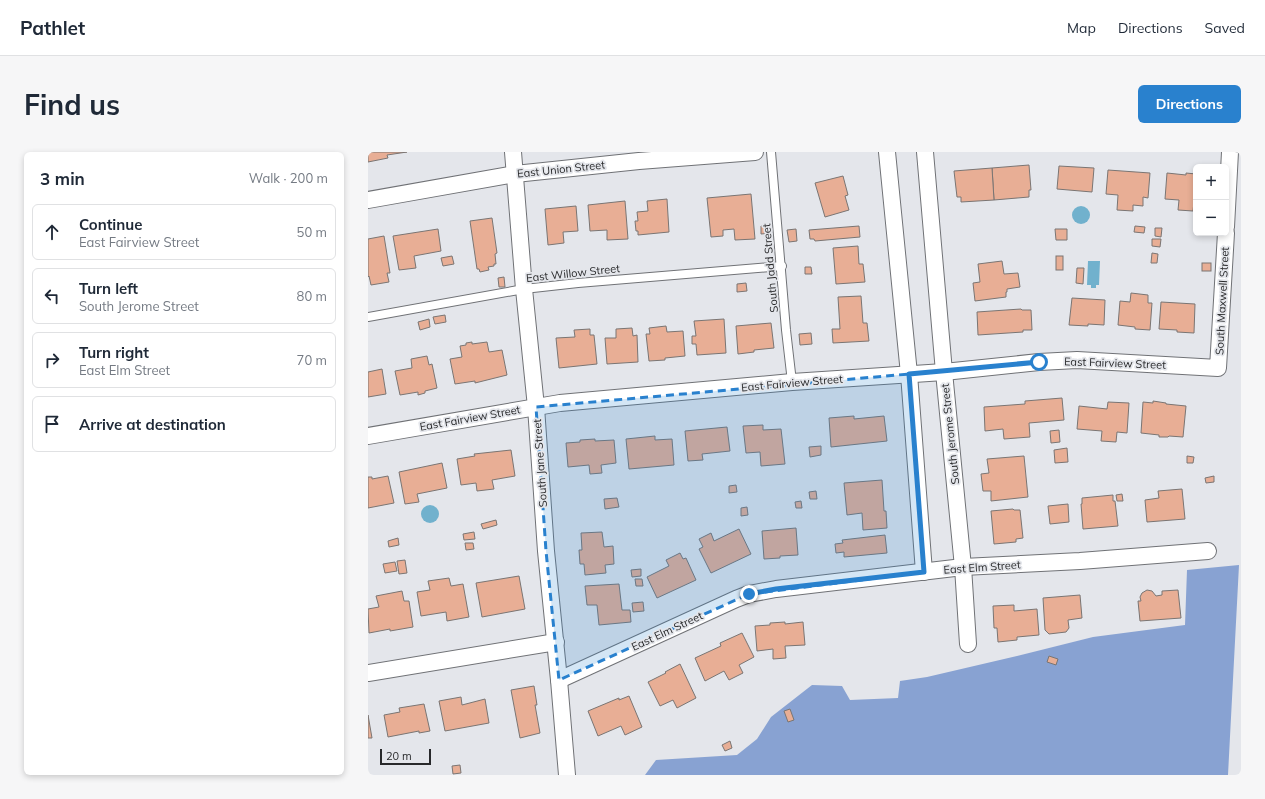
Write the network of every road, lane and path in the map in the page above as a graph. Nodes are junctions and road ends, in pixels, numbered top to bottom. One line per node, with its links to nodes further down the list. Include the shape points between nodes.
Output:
1 (513, 152): 7 (street, South Jane Street)
2 (755, 152): 7 (street, East Union Street)
3 (772, 152): 11 (lane, South Jadd Street)
4 (887, 152): 16 (street)
5 (924, 152): 15 (street, South Jerome Street)
6 (1230, 152): 9 (street)
7 (515, 174): 8 (street, East Union Street); 12 (street, South Jane Street)
8 (368, 200)
9 (1227, 200)
10 (1226, 236): 14 (street, South Maxwell Street)
11 (782, 266): 12 (lane, East Willow Street); 17 (lane, South Jadd Street)
12 (524, 289): 13 (lane, East Willow Street); 18 (street, South Jane Street)
13 (368, 317)
14 (1218, 368): 15 (street, East Fairview Street, via 1077,360)
15 (944, 372): 16 (street, East Fairview Street); 21 (street, South Jerome Street)
16 (909, 374): 17 (street, East Fairview Street); 22 (street)
17 (792, 382): 18 (street, East Fairview Street)
18 (536, 407): 19 (street, East Fairview Street); 23 (street, South Jane Street, via 546,551)
19 (368, 436)
20 (1208, 551): 21 (street, East Elm Street)
21 (963, 567): 22 (street, East Elm Street); 24 (street, South Jerome Street)
22 (924, 572): 26 (street, East Elm Street, via 749,594)
23 (556, 642): 25 (street); 26 (street, South Jane Street)
24 (968, 644)
25 (368, 673)
26 (559, 680): 27 (street, South Jane Street)
27 (567, 775)

